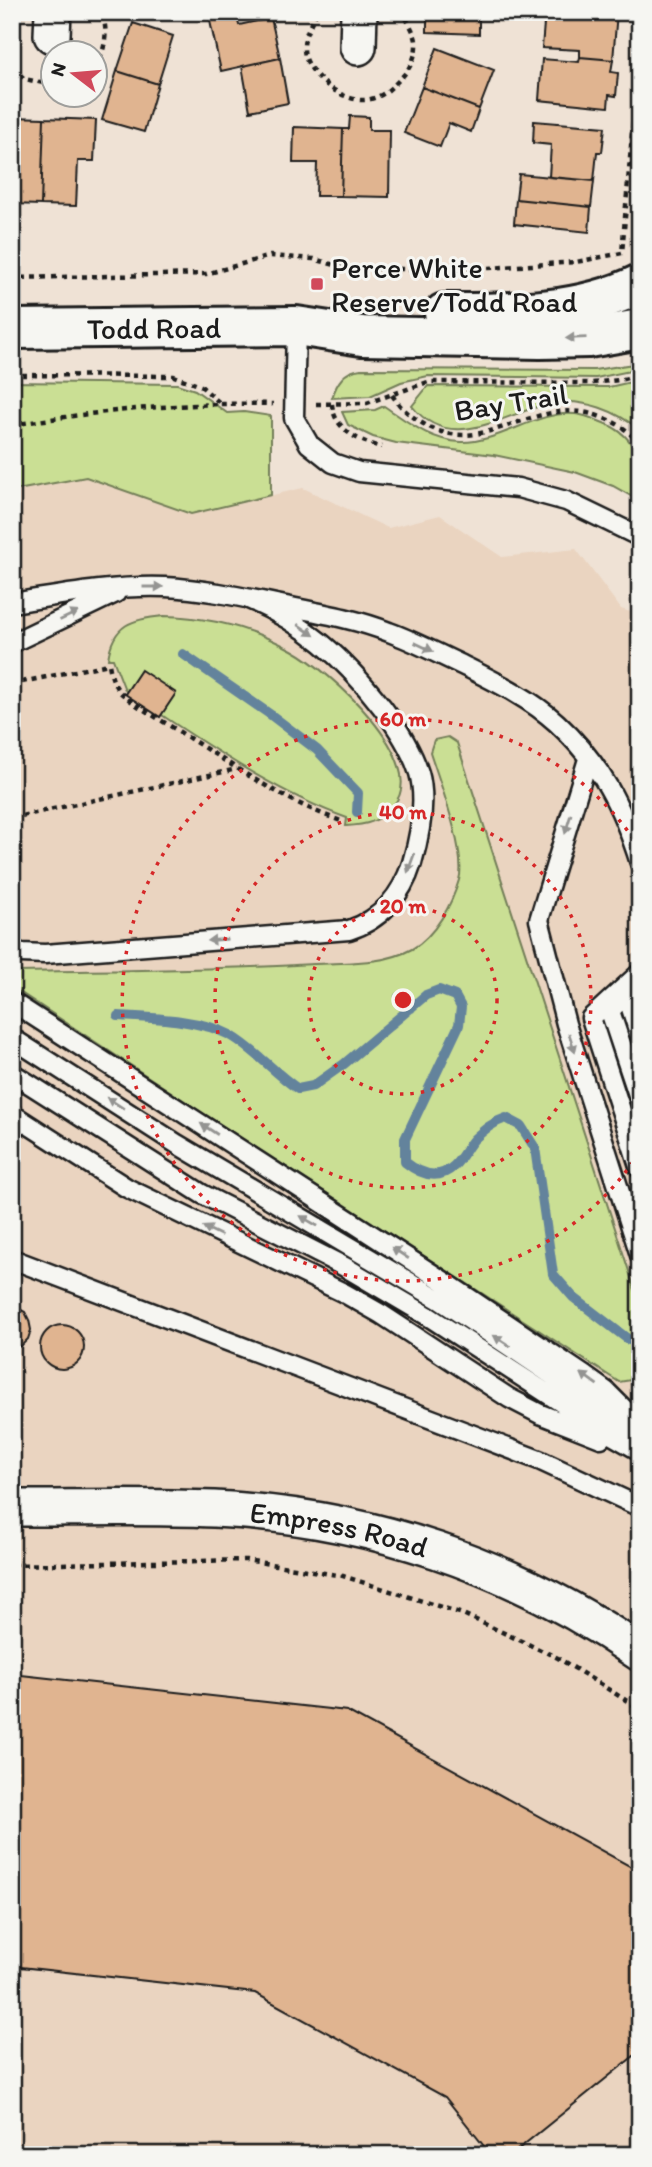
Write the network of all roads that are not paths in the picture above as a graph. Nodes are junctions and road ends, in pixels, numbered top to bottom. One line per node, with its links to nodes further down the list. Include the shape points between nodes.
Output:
1 (359, 12): 2 (street)
2 (358, 47)
3 (640, 284): 4 (street, Todd Road, via 572,307 361,315)
4 (296, 327): 5 (street, Todd Road); 6 (street, Todd Road, one-way to 4, via 588,338 540,339 362,336); 7 (lane, via 295,418 309,444 333,463 359,472 518,488 581,507)
5 (12, 329)
6 (640, 329)
7 (640, 537)
8 (126, 588): 9 (lane, one-way to 9, via 166,587); 10 (lane); 11 (lane, one-way to 8)
9 (246, 598): 12 (lane, one-way to 12, via 388,631 458,663 539,709); 14 (lane, one-way to 14, via 290,620 340,657 404,739 419,773 422,806 416,850 398,892 380,915 349,930 44,954)
10 (12, 603)
11 (12, 643)
12 (588, 759): 13 (lane, via 619,804); 25 (lane, one-way to 25, via 539,920 566,1024)
13 (640, 863)
14 (12, 950)
15 (640, 973): 24 (lane, via 591,1017)
16 (640, 979): 22 (lane, via 610,1011)
17 (640, 990): 19 (lane, via 629,1005)
18 (12, 1002): 27 (lane, one-way to 18, via 586,1376)
19 (640, 1037)
20 (12, 1038): 28 (lane, one-way to 20, via 440,1300)
21 (12, 1073): 29 (lane, via 202,1194 416,1308)
22 (640, 1101)
23 (12, 1114): 29 (lane, one-way to 23, via 525,1407 381,1314 127,1188)
24 (640, 1169)
25 (640, 1255)
26 (12, 1259): 30 (lane, via 539,1460)
27 (640, 1425)
28 (640, 1435)
29 (640, 1453)
30 (640, 1507)
31 (12, 1508): 32 (street, Empress Road, via 213,1509 331,1522 459,1557 565,1606)
32 (640, 1653)

